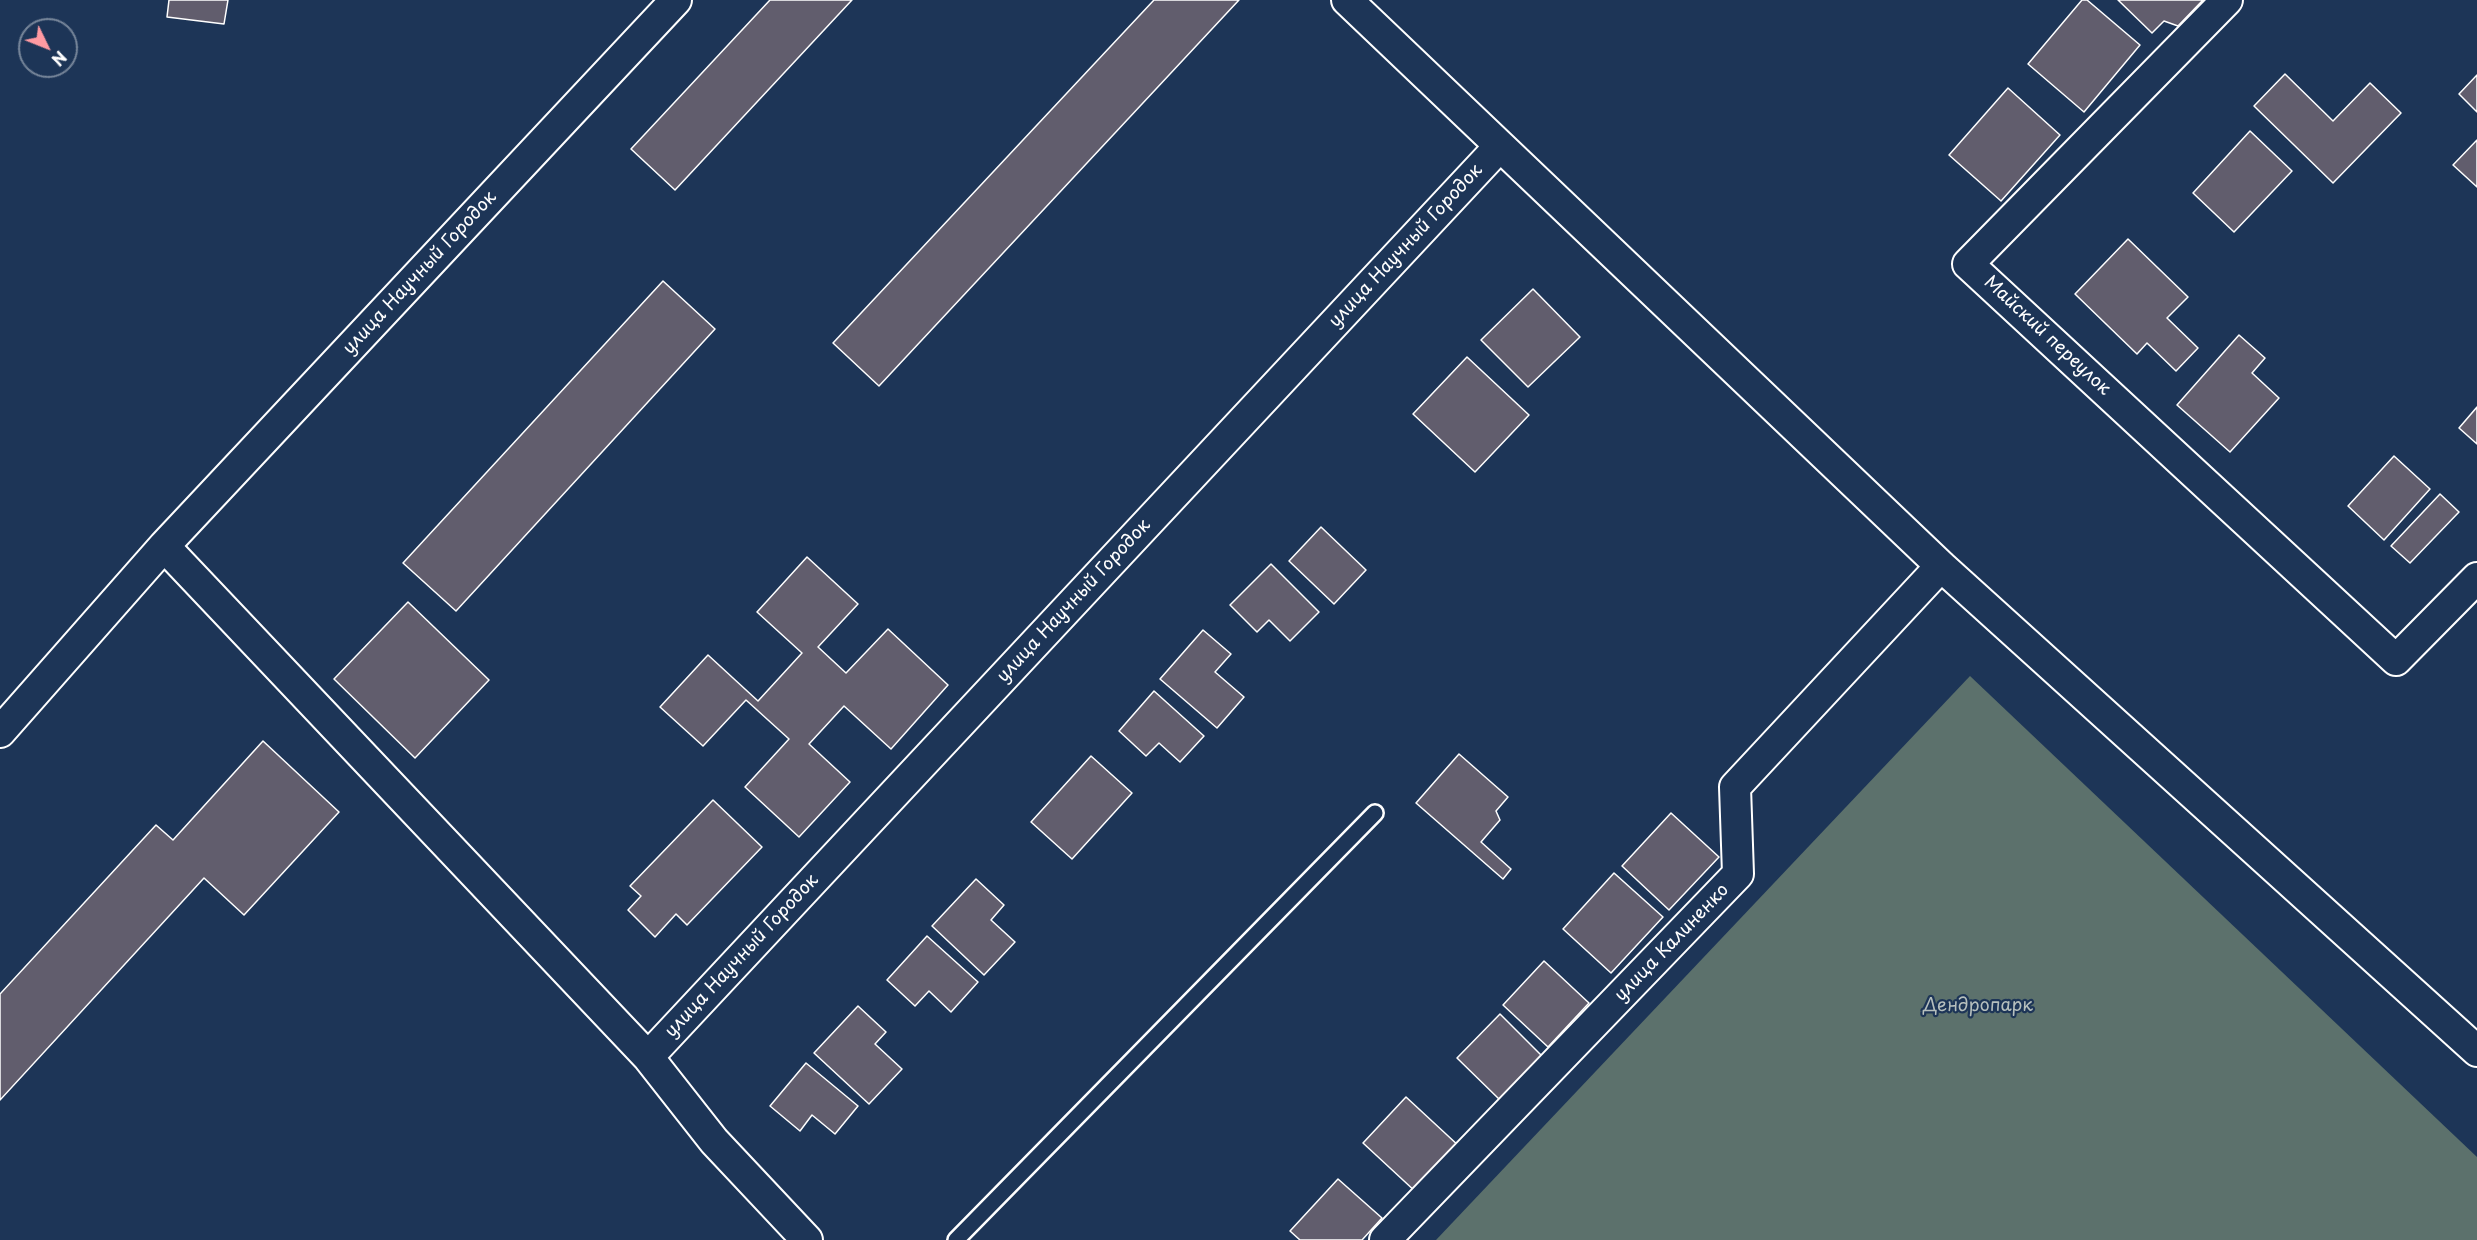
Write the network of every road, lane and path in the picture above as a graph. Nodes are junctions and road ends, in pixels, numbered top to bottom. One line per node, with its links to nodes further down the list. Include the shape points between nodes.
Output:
1 (676, 0): 5 (street, улица Научный Городок)
2 (1347, 0): 4 (street)
3 (2227, 0): 7 (street, Майский переулок, via 1968,264 2396,660)
4 (1500, 146): 6 (street); 11 (street, улица Научный Городок)
5 (164, 546): 8 (street, улица Научный Городок); 11 (street)
6 (1941, 566): 10 (street); 14 (street, улица Калиненко, via 1735,787 1738,874)
7 (2477, 578)
8 (0, 732)
9 (1375, 813): 13 (lane)
10 (2477, 1051)
11 (648, 1057): 12 (street, via 714,1141)
12 (807, 1240)
13 (956, 1240)
14 (1385, 1240)

